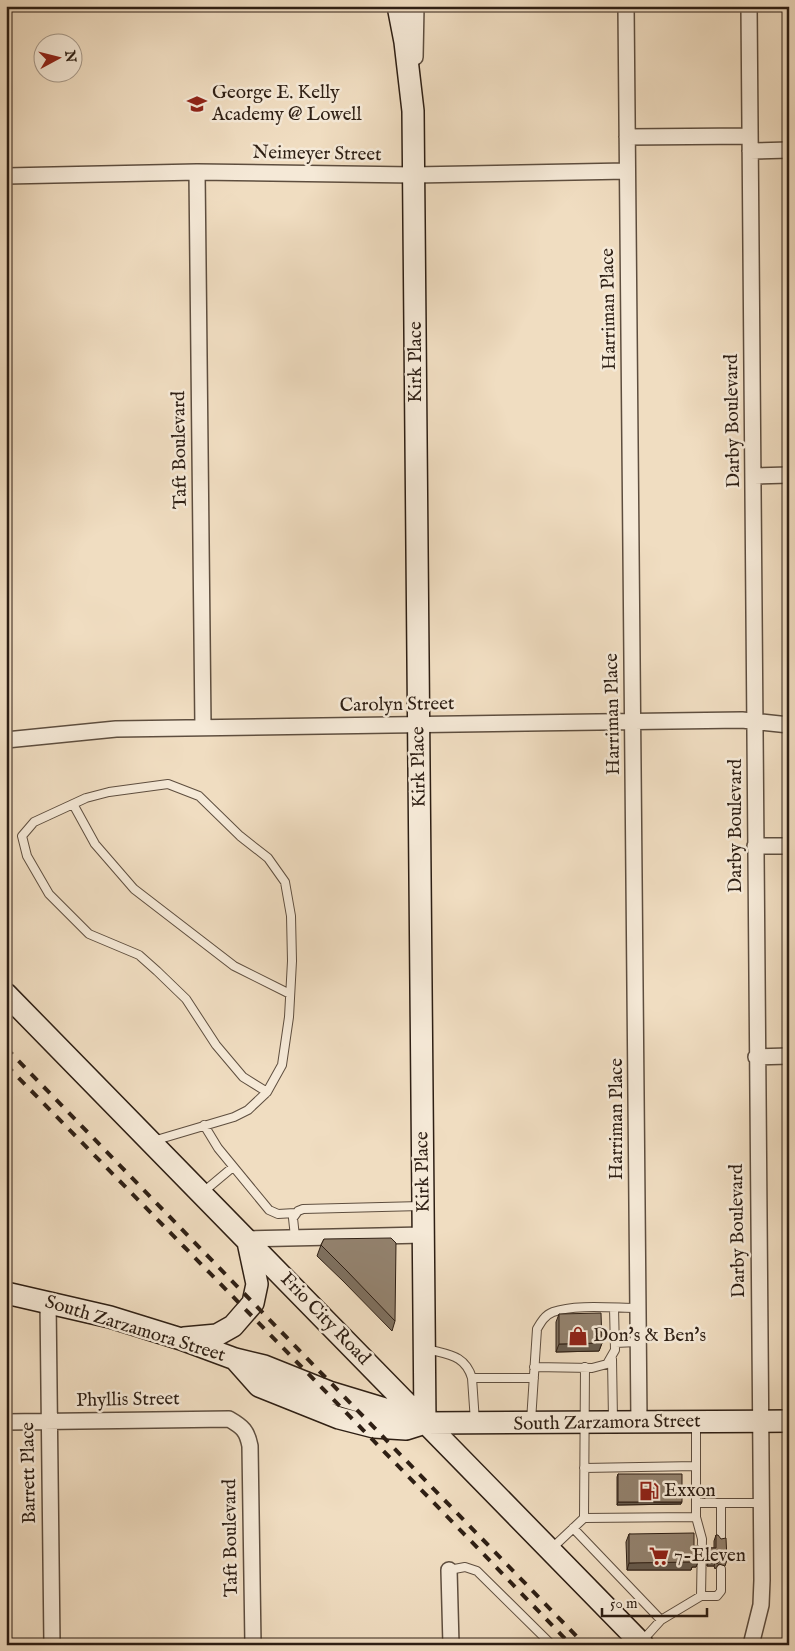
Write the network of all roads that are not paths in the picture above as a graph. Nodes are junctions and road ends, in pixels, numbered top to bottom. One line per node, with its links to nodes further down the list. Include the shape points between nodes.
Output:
1 (398, 6): 5 (street, Kirk Place)
2 (416, 6): 5 (street, Kirk Place)
3 (626, 6): 6 (street, Harriman Place)
4 (749, 6): 7 (street, Darby Boulevard)
5 (413, 111): 11 (street, Kirk Place)
6 (627, 138): 7 (street); 9 (street, Harriman Place)
7 (750, 143): 8 (street); 14 (street, Darby Boulevard)
8 (789, 150)
9 (627, 171): 11 (street, Neimeyer Street); 15 (street, Harriman Place)
10 (197, 172): 11 (street, Neimeyer Street); 12 (street, Neimeyer Street); 19 (street, Taft Boulevard)
11 (414, 175): 17 (street, Kirk Place)
12 (6, 176)
13 (789, 475): 14 (street)
14 (754, 476): 16 (street, Darby Boulevard)
15 (634, 721): 16 (street, Carolyn Street); 17 (street, Carolyn Street); 41 (street, Harriman Place)
16 (757, 722): 18 (street, Carolyn Street); 22 (street, Darby Boulevard)
17 (419, 724): 19 (street, Carolyn Street); 33 (street, Kirk Place)
18 (789, 725)
19 (203, 728): 20 (street, Carolyn Street, via 116,729)
20 (6, 740)
21 (73, 804): 25 (lane, via 95,844 134,889 234,966); 25 (lane, via 109,792 168,784 199,796 268,858 285,882 291,916); 28 (lane, via 34,822 22,836 27,856 49,894 89,934 139,955 157,971 186,999 242,1077)
22 (755, 846): 23 (street); 27 (street, Darby Boulevard)
23 (789, 846)
24 (6, 994): 30 (street, Frio City Road)
25 (290, 994): 28 (lane, via 282,1065)
26 (789, 1056): 27 (street)
27 (756, 1057): 52 (street, Darby Boulevard)
28 (267, 1092): 29 (lane, via 234,1118)
29 (204, 1126): 30 (lane); 31 (lane)
30 (151, 1141): 32 (street, Frio City Road)
31 (233, 1167): 32 (lane); 34 (lane, via 268,1210 278,1214)
32 (202, 1193): 37 (street, Frio City Road)
33 (424, 1206): 34 (lane, via 309,1208); 35 (street, Kirk Place)
34 (295, 1213): 36 (lane)
35 (424, 1235): 36 (street); 45 (street, Kirk Place)
36 (295, 1237): 37 (street)
37 (247, 1239): 42 (street, via 257,1284 253,1303 233,1326 217,1335); 58 (street, Frio City Road)
38 (6, 1292): 39 (street, South Zarzamora Street)
39 (48, 1301): 42 (street, South Zarzamora Street); 51 (street, Barrett Place)
40 (614, 1308): 41 (lane); 44 (lane); 47 (lane, via 551,1312 537,1329)
41 (638, 1308): 43 (street, Harriman Place)
42 (180, 1339): 58 (street, South Zarzamora Street)
43 (638, 1342): 44 (lane); 56 (street, Harriman Place)
44 (615, 1343): 46 (lane)
45 (424, 1348): 49 (lane, via 462,1360 469,1366); 58 (street, Kirk Place)
46 (612, 1359): 48 (lane, via 600,1367); 55 (lane)
47 (534, 1367): 48 (lane); 50 (lane)
48 (584, 1367): 60 (lane)
49 (472, 1378): 50 (lane); 61 (lane)
50 (534, 1378): 59 (lane)
51 (48, 1421): 54 (street, Phyllis Street); 62 (street, Phyllis Street, via 228,1419); 78 (street, Barrett Place)
52 (760, 1421): 53 (street, South Zarzamora Street); 57 (street, South Zarzamora Street); 67 (street, Darby Boulevard)
53 (789, 1421)
54 (6, 1422)
55 (613, 1422): 56 (street, South Zarzamora Street); 60 (street, South Zarzamora Street)
56 (639, 1422): 57 (street, South Zarzamora Street)
57 (696, 1422): 63 (lane)
58 (425, 1423): 61 (street, South Zarzamora Street); 72 (street, Frio City Road)
59 (530, 1423): 60 (street, South Zarzamora Street); 61 (street, South Zarzamora Street)
60 (584, 1423): 64 (lane)
61 (475, 1424)
62 (247, 1431): 79 (street, Taft Boulevard, via 250,1446)
63 (696, 1466): 64 (lane); 65 (lane)
64 (584, 1468): 69 (lane)
65 (696, 1503): 66 (lane); 68 (lane)
66 (721, 1503): 67 (lane); 71 (lane)
67 (761, 1503): 82 (street, Darby Boulevard, via 761,1605)
68 (696, 1517): 69 (lane); 75 (lane, via 702,1539)
69 (584, 1518): 70 (lane)
70 (573, 1528): 72 (lane); 76 (lane)
71 (722, 1539)
72 (550, 1550): 77 (street, Frio City Road)
73 (721, 1569): 75 (lane, via 722,1591 717,1596)
74 (449, 1570): 80 (street); 81 (lane, via 465,1567 478,1571)
75 (701, 1596): 76 (lane)
76 (661, 1620): 77 (lane)
77 (642, 1643)
78 (52, 1645)
79 (253, 1645)
80 (451, 1645)
81 (552, 1645)
82 (751, 1645)

